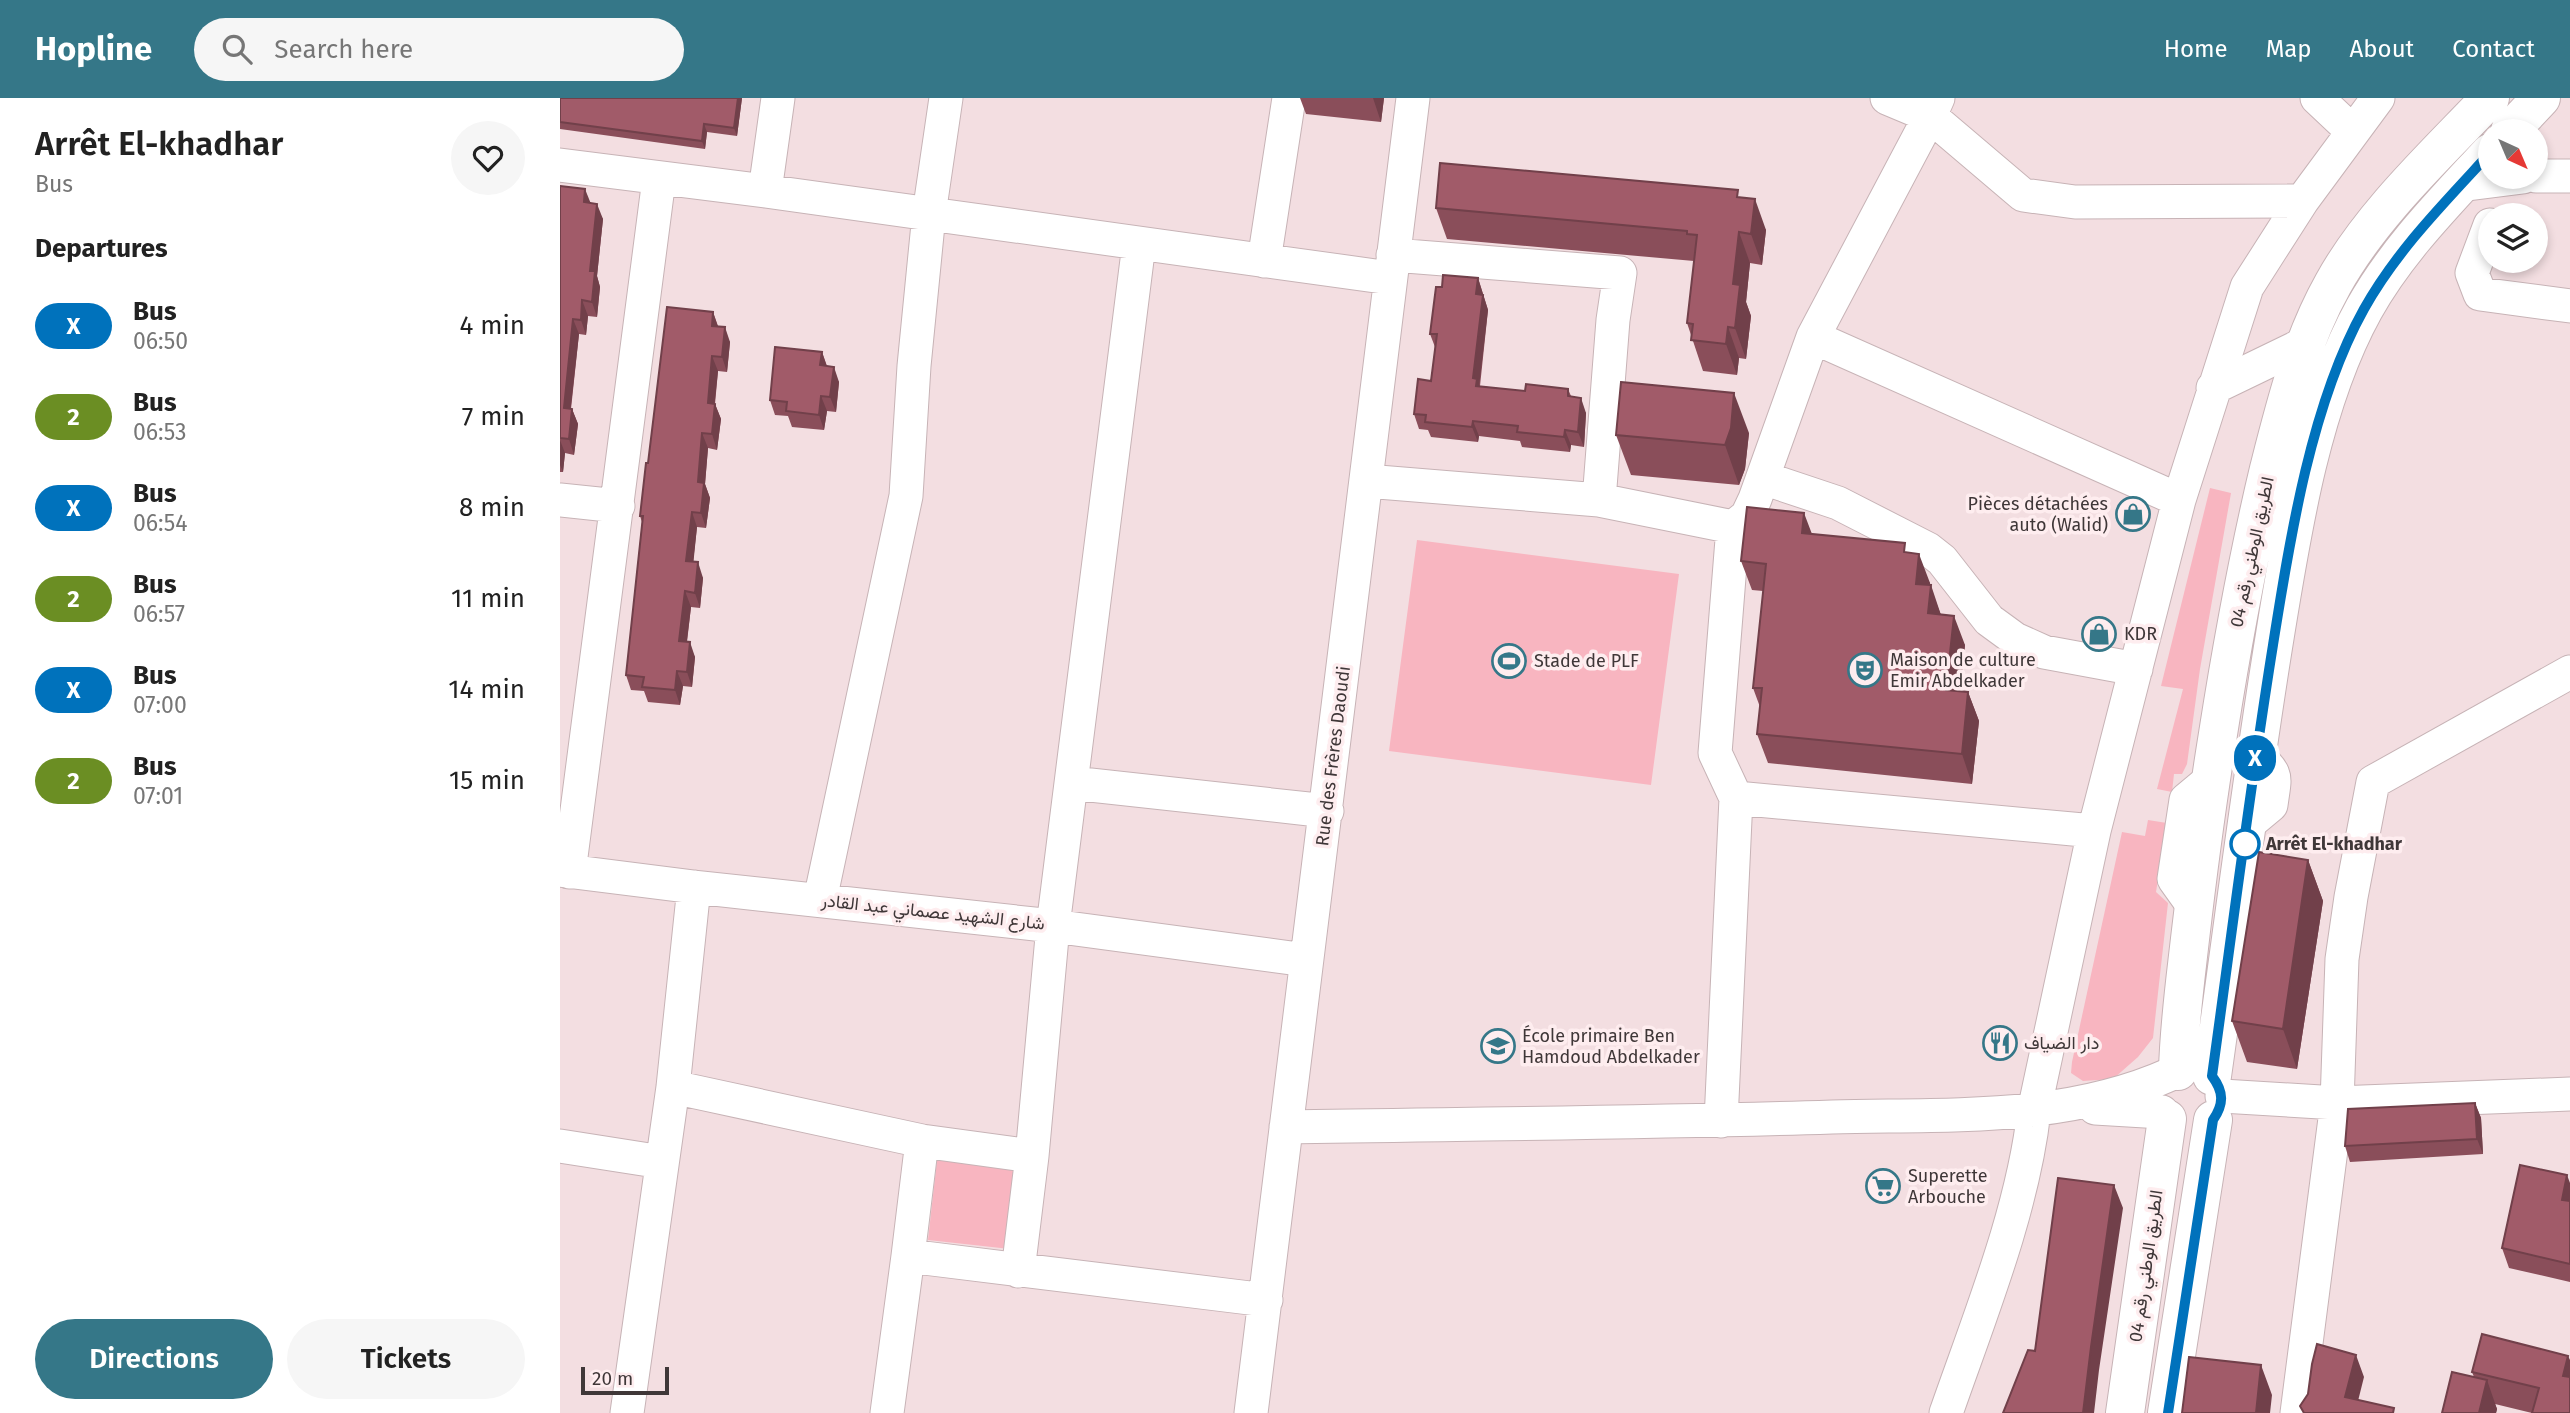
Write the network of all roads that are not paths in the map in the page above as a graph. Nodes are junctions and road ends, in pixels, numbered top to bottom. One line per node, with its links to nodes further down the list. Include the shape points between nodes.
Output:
1 (778, 98): 20 (street)
2 (946, 98): 22 (street)
3 (1289, 98): 25 (street)
4 (1413, 98): 26 (street, Rue des Frères Daoudi)
5 (1887, 98): 10 (street)
6 (2316, 98): 12 (street)
7 (2378, 98): 12 (street)
8 (2490, 98): 29 (highway, الطريق الوطني رقم 04, via 2398,197 2353,254)
9 (2541, 98): 11 (highway)
10 (1934, 107): 21 (street, via 2023,195 2075,202); 28 (street)
11 (2521, 119)
12 (2352, 131): 21 (street)
13 (560, 165): 17 (street)
14 (2478, 166): 19 (highway, الطريق الوطني رقم 04)
15 (2548, 176): 16 (street)
16 (2570, 176)
17 (659, 179): 20 (street); 36 (street)
18 (2478, 183): 19 (street)
19 (2460, 185): 50 (highway, الطريق الوطني رقم 04, via 2388,269 2364,310 2338,366 2315,442 2288,553 2248,825)
20 (765, 191): 22 (street)
21 (2302, 201): 30 (street, via 2247,286)
22 (929, 214): 23 (street); 46 (street, via 906,496)
23 (1139, 244): 25 (street); 40 (street)
24 (2478, 257): 27 (street, via 2472,273 2480,293)
25 (1264, 261): 26 (street)
26 (1391, 266): 32 (street, Rue des Frères Daoudi); 34 (street, via 1620,273)
27 (2570, 306)
28 (1813, 337): 31 (street); 35 (street)
29 (2306, 343): 30 (street); 50 (highway, الطريق الوطني رقم 04, via 2250,547 2210,780 2179,1033)
30 (2213, 388): 35 (street)
31 (1763, 478): 37 (street, via 1747,516); 38 (street, via 1838,503 1928,549 1989,620 2015,639 2044,652)
32 (1366, 481): 34 (street); 42 (street, Rue des Frères Daoudi)
33 (560, 500): 36 (street)
34 (1599, 500): 37 (street)
35 (2179, 500): 38 (street)
36 (618, 506): 44 (street)
37 (1733, 527): 41 (street, via 1714,753)
38 (2136, 669): 43 (street)
39 (2570, 673): 52 (street, via 2373,782 2342,959)
40 (1072, 783): 42 (street); 47 (street)
41 (1736, 798): 43 (street); 56 (street)
42 (1326, 811): 48 (street, Rue des Frères Daoudi)
43 (2094, 831): 54 (street)
44 (565, 871): 45 (street, شارع الشهيد عصماني عبد القادر)
45 (694, 887): 46 (street, شارع الشهيد عصماني عبد القادر); 49 (street)
46 (820, 900): 47 (street, شارع الشهيد عصماني عبد القادر)
47 (1053, 926): 48 (street, شارع الشهيد عصماني عبد القادر); 60 (street)
48 (1306, 960): 57 (street, Rue des Frères Daoudi)
49 (673, 1087): 58 (street); 61 (street)
50 (2199, 1087): 52 (street); 53 (street); 55 (highway, الطريق الوطني رقم 04, via 2163,1082 2159,1091); 55 (highway, via 2203,1128 2178,1127); 70 (highway, الطريق الوطني رقم 04)
51 (2570, 1094): 52 (street)
52 (2337, 1103): 71 (street)
53 (2075, 1105): 54 (street); 55 (street)
54 (2034, 1111): 56 (street); 68 (street, via 2030,1149 1994,1276)
55 (2165, 1115): 69 (highway, الطريق الوطني رقم 04)
56 (1721, 1121): 57 (street)
57 (1286, 1127): 64 (street, Rue des Frères Daoudi)
58 (922, 1141): 60 (street); 62 (street)
59 (560, 1146): 61 (street)
60 (1031, 1156): 63 (street)
61 (662, 1162): 65 (street)
62 (908, 1256): 63 (street); 66 (street)
63 (1018, 1271): 64 (street)
64 (1266, 1300): 67 (street, Rue des Frères Daoudi)
65 (627, 1413)
66 (887, 1413)
67 (1251, 1413)
68 (1946, 1413)
69 (2124, 1413)
70 (2167, 1413)
71 (2297, 1413)

